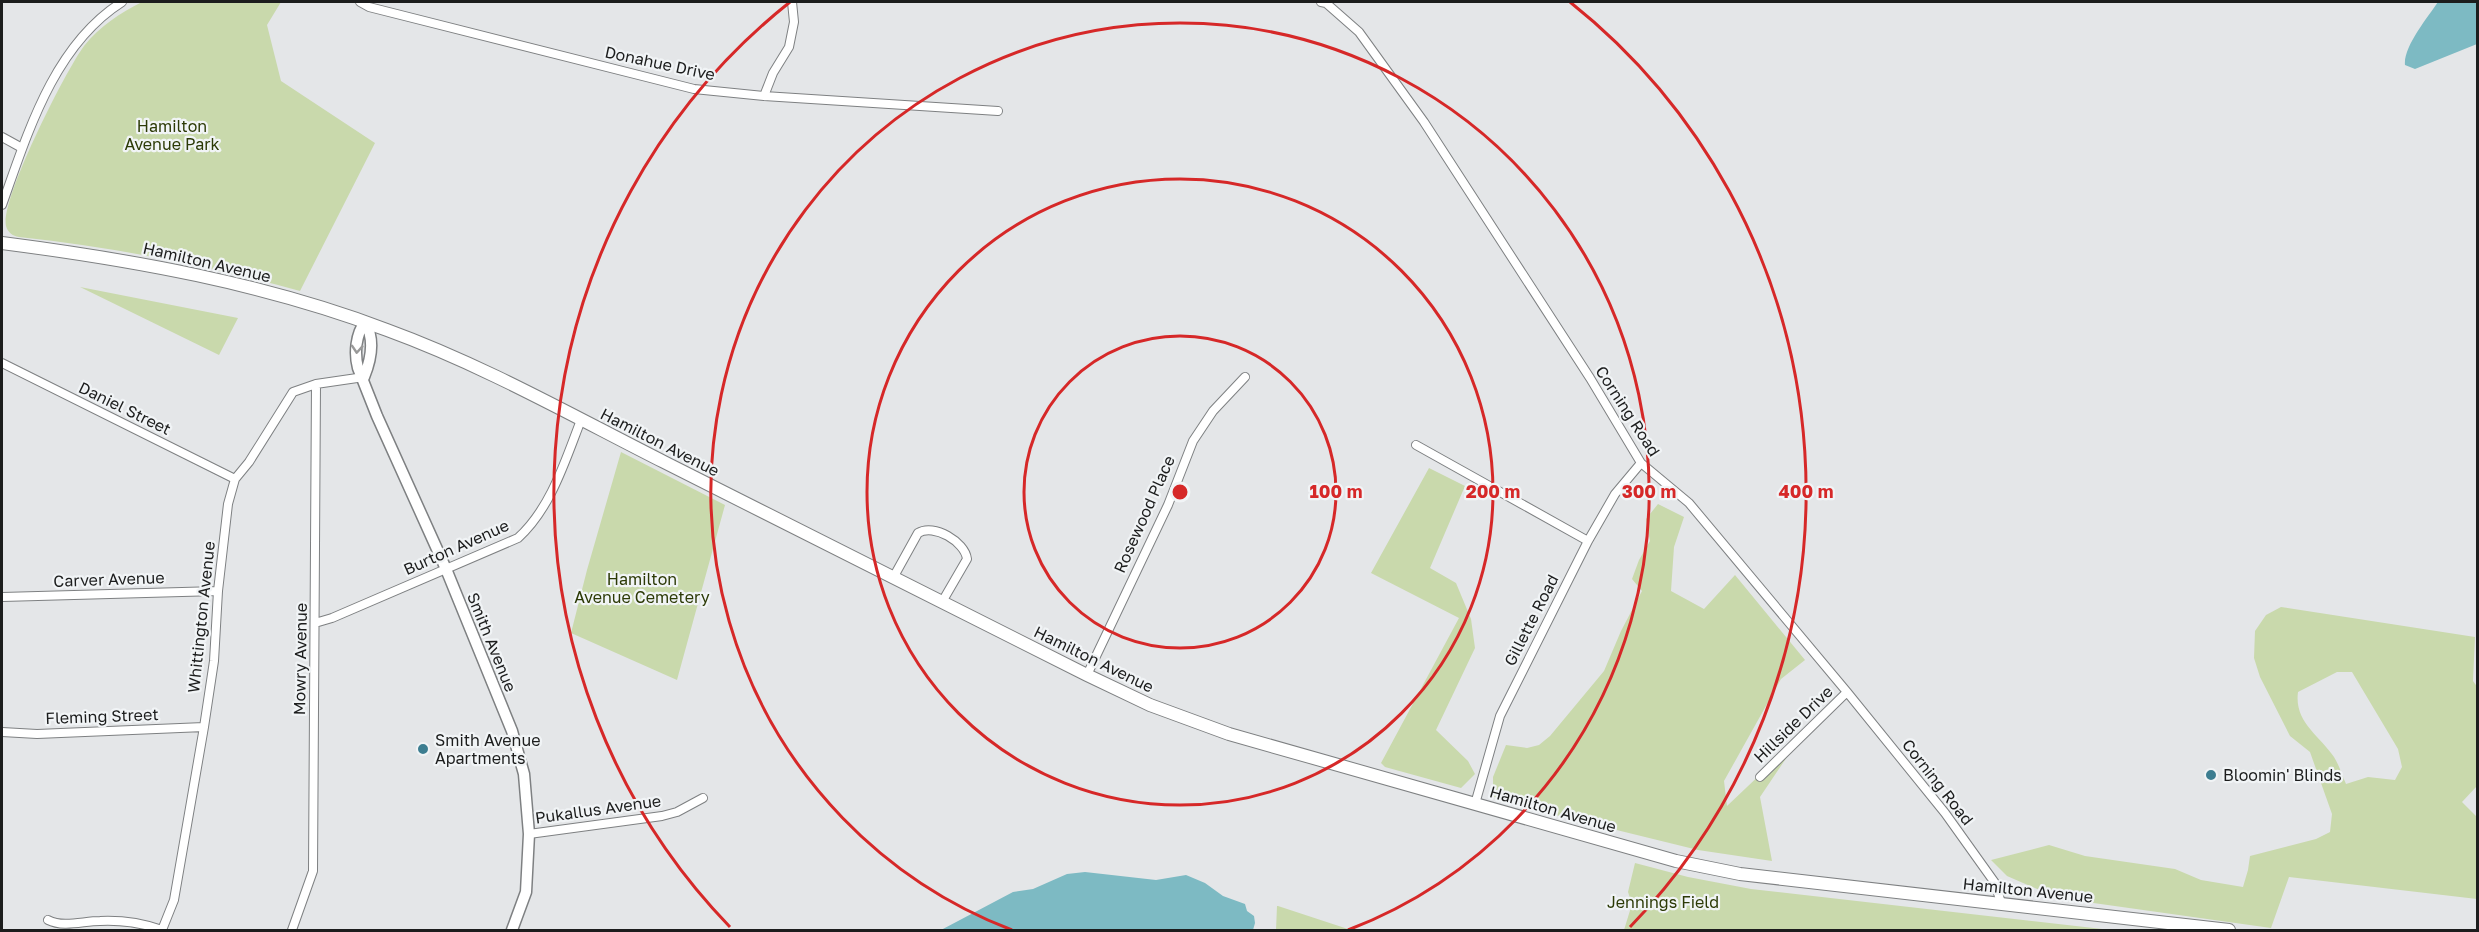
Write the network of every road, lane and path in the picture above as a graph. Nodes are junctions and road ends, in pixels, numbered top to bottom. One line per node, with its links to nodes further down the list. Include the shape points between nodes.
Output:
1 (122, 2): 8 (street, via 84,32 66,59)
2 (360, 2): 5 (street, Donahue Drive, via 694,89)
3 (792, 2): 5 (street, via 794,22 789,47 772,73)
4 (1321, 2): 18 (street, Corning Road, via 1359,32 1424,122)
5 (764, 96): 6 (street, Donahue Drive)
6 (998, 111)
7 (2, 138): 8 (street)
8 (22, 148): 9 (street)
9 (2, 205)
10 (2, 243): 11 (main road, Hamilton Avenue, via 164,267)
11 (365, 322): 13 (street, Smith Avenue, via 358,336 357,356); 16 (main road, Hamilton Avenue, via 446,354)
12 (2, 363): 19 (street, Daniel Street)
13 (364, 377): 15 (street, Whittington Avenue); 21 (street, Smith Avenue, via 377,416)
14 (1245, 377): 27 (street, Rosewood Place, via 1213,411 1193,441 1168,505)
15 (316, 384): 19 (street, Whittington Avenue, via 293,392); 26 (street, Mowry Avenue)
16 (580, 420): 21 (street, Burton Avenue, via 534,523 518,538); 22 (main road, Hamilton Avenue)
17 (1416, 445): 20 (street)
18 (1641, 463): 20 (street, Gillette Road, via 1615,494); 28 (street, Corning Road, via 1689,503)
19 (235, 479): 23 (street, Whittington Avenue, via 228,504)
20 (1588, 541): 33 (street, Gillette Road, via 1500,716)
21 (446, 569): 26 (street, Burton Avenue); 34 (street, Smith Avenue, via 512,731 524,774)
22 (893, 578): 25 (main road, Hamilton Avenue); 25 (street, via 918,533 928,530 944,535 964,549 967,559)
23 (218, 591): 24 (street, Carver Avenue); 29 (street, Whittington Avenue, via 214,661)
24 (2, 597)
25 (942, 602): 27 (main road, Hamilton Avenue)
26 (315, 623): 38 (street, Mowry Avenue, via 313,871)
27 (1087, 675): 33 (main road, Hamilton Avenue, via 1150,705 1229,734)
28 (1847, 692): 31 (street, Hillside Drive); 35 (street, Corning Road, via 1946,813 1995,883)
29 (204, 728): 30 (street, Fleming Street); 37 (street, Whittington Avenue, via 174,900)
30 (2, 732)
31 (1760, 777)
32 (703, 798): 34 (street, Pukallus Avenue, via 662,816)
33 (1475, 804): 35 (main road, Hamilton Avenue, via 1676,861 1740,874)
34 (529, 834): 39 (street, Smith Avenue, via 526,892)
35 (2001, 903): 40 (main road, Hamilton Avenue)
36 (48, 920): 37 (street, via 62,924 139,923)
37 (162, 930)
38 (292, 930)
39 (512, 930)
40 (2229, 930)

